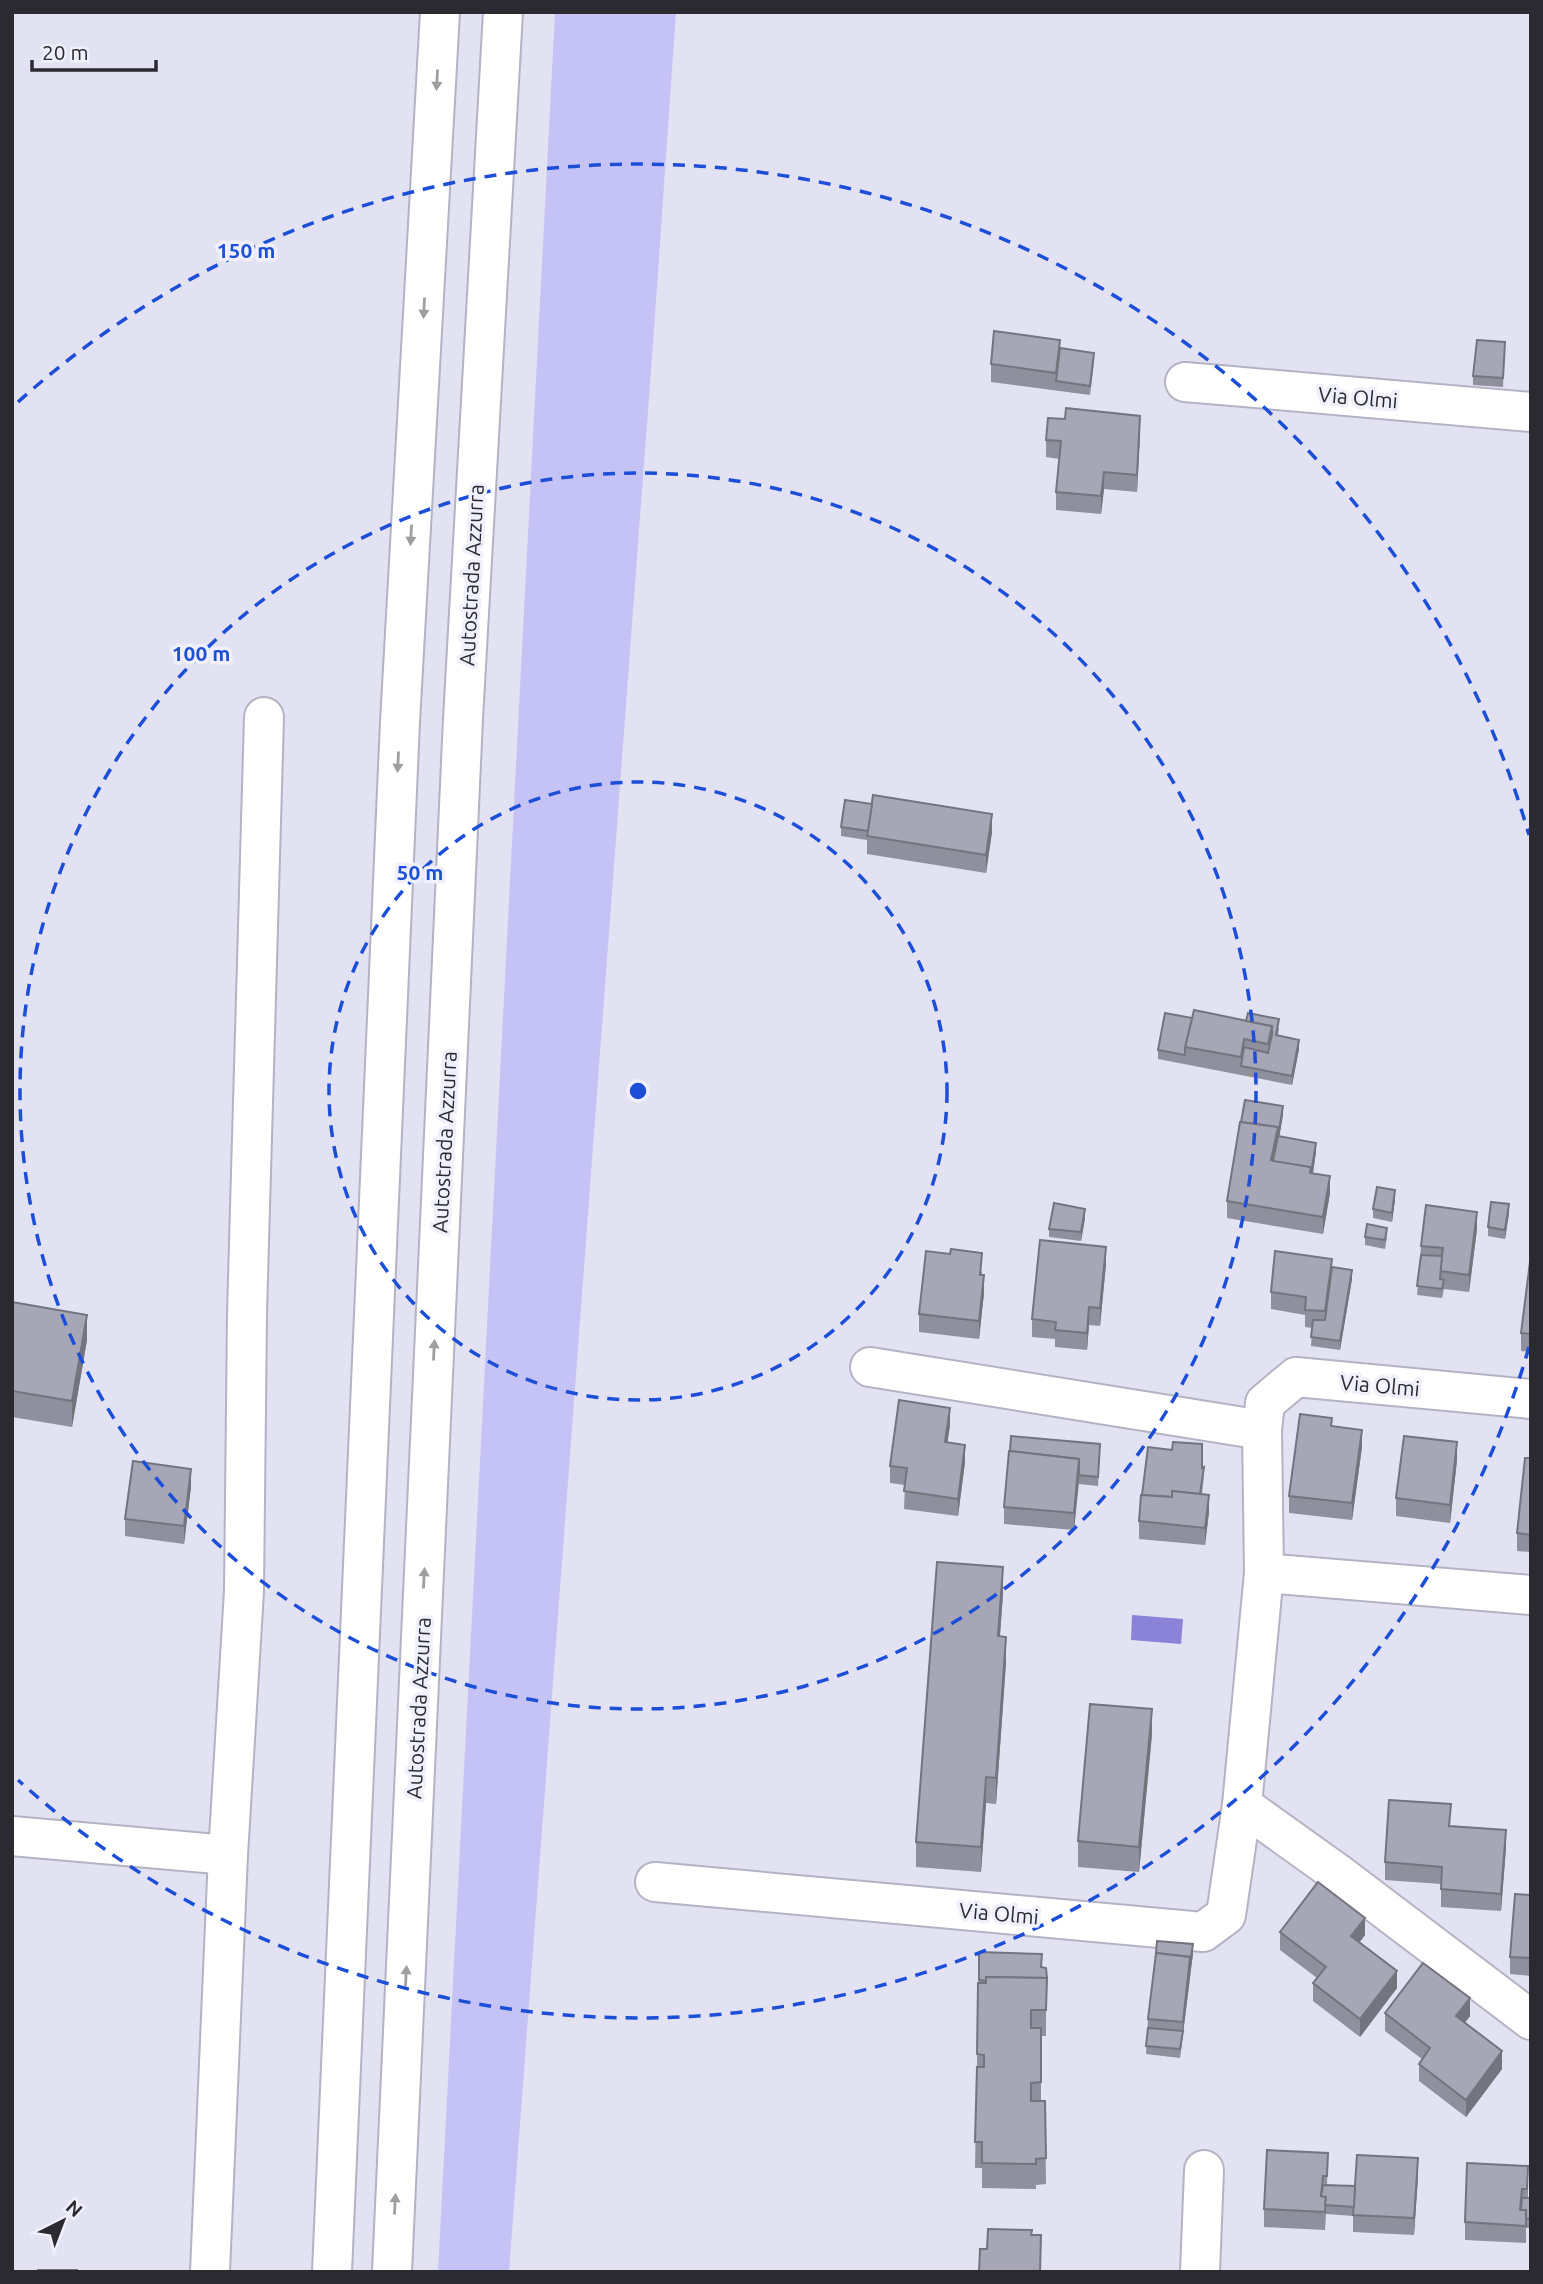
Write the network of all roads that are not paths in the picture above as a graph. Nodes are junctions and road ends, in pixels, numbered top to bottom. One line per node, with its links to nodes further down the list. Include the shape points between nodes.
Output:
1 (440, 12): 18 (main road, one-way to 18, via 400,736)
2 (503, 12): 19 (main road, Autostrada Azzurra, one-way to 2, via 462,733)
3 (1185, 382): 4 (main road, Via Olmi)
4 (1531, 412)
5 (264, 717): 13 (main road, via 244,1591)
6 (870, 1367): 8 (main road)
7 (1531, 1399): 8 (main road, Via Olmi, via 1296,1377 1265,1403)
8 (1262, 1430): 9 (main road, Via Olmi)
9 (1264, 1573): 10 (main road); 11 (main road, Via Olmi)
10 (1531, 1595)
11 (1242, 1805): 14 (main road, Via Olmi, via 1226,1915 1203,1932); 15 (main road)
12 (12, 1836): 13 (main road)
13 (228, 1855): 17 (main road)
14 (655, 1882)
15 (1531, 2020)
16 (1203, 2170): 20 (main road)
17 (210, 2272)
18 (332, 2272)
19 (392, 2272)
20 (1200, 2272)

